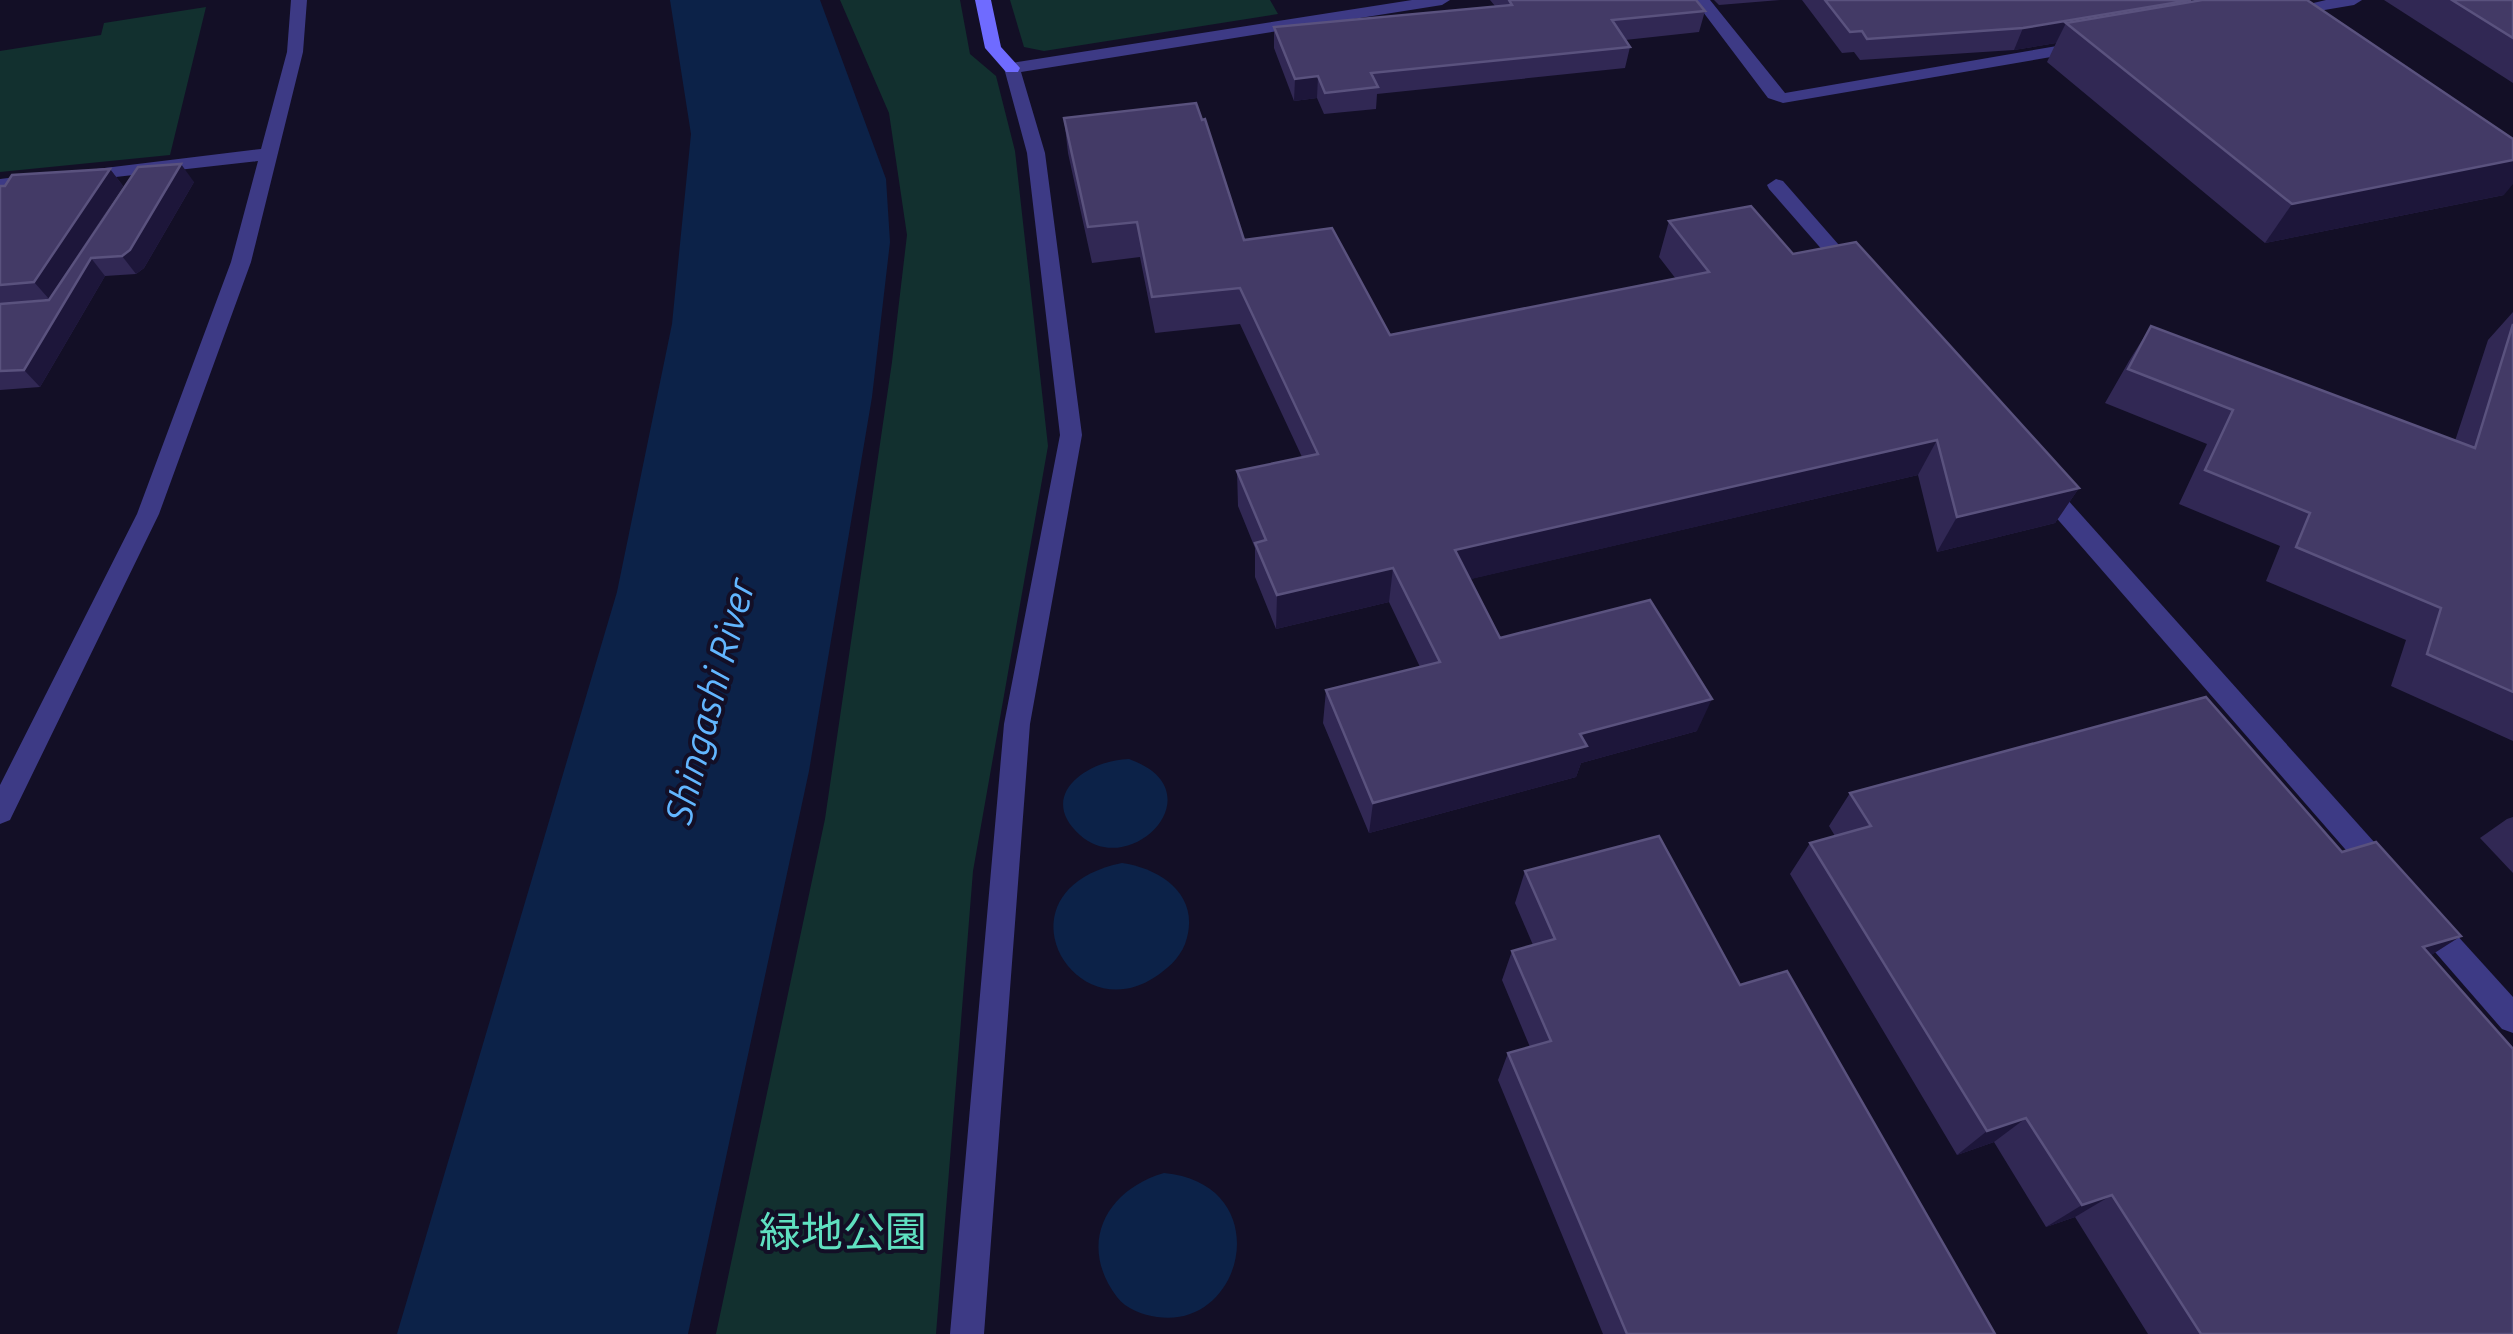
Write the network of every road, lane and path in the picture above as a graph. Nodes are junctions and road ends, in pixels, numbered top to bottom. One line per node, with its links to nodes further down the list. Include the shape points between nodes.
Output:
1 (299, 0): 10 (street, via 295,52)
2 (984, 0): 9 (street, via 994,48)
3 (1439, 0): 9 (street)
4 (1702, 0): 8 (street, via 1783,98)
5 (2354, 0): 6 (street)
6 (2304, 4): 7 (street)
7 (2270, 14)
8 (2095, 44)
9 (1012, 68): 17 (street, via 1036,153 1070,436 1017,724)
10 (268, 154): 11 (street, via 144,175); 15 (street, via 241,262 148,514)
11 (0, 185)
12 (1776, 186): 13 (street)
13 (1868, 290)
14 (2026, 468): 16 (street)
15 (0, 812)
16 (2513, 1019)
17 (967, 1334)

